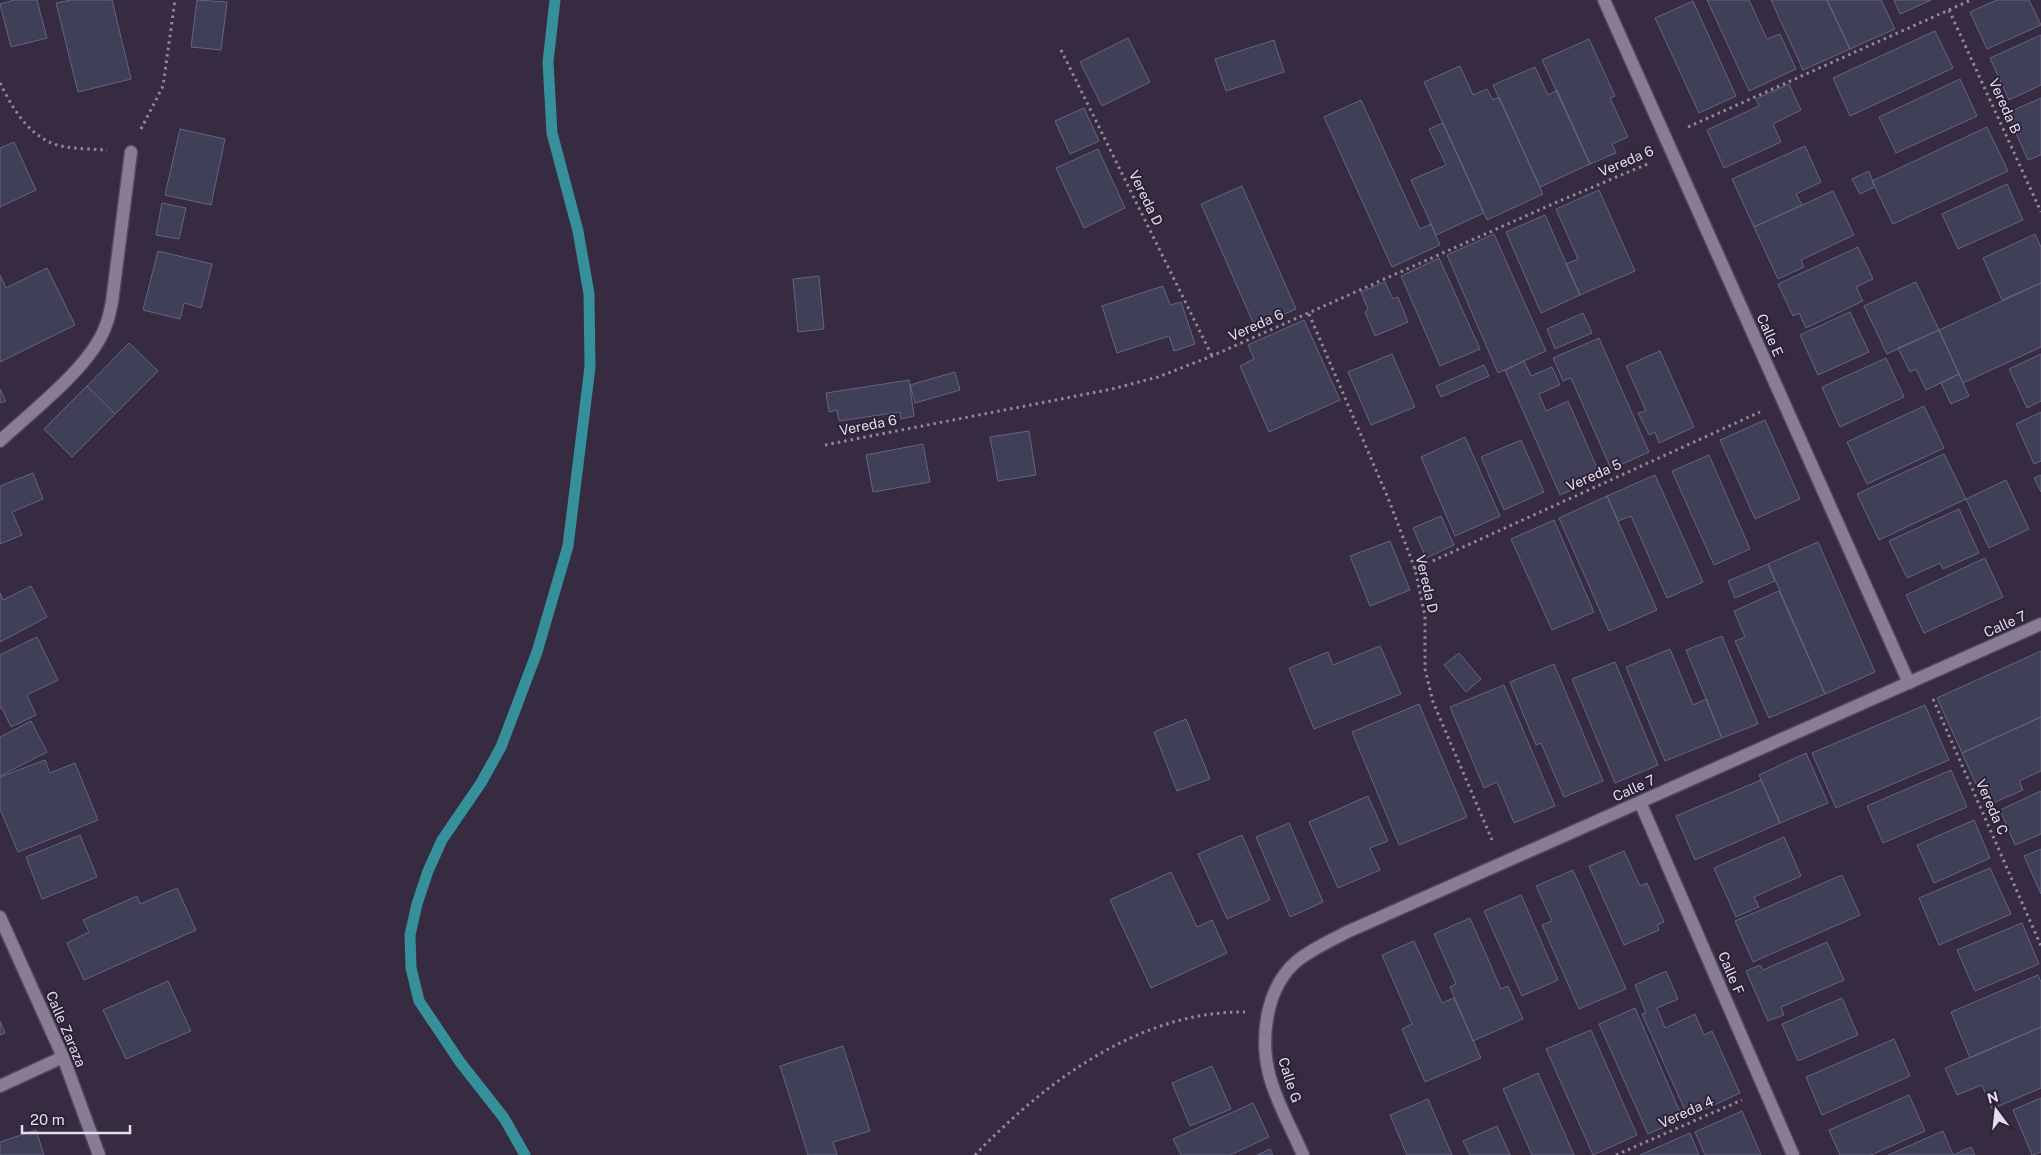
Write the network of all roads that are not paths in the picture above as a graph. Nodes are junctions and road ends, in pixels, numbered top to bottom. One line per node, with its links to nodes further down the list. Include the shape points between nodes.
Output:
1 (1604, 0): 5 (street, Calle E)
2 (131, 152): 3 (street, via 112,302 106,326 92,350 68,378)
3 (0, 440)
4 (2041, 624): 5 (street, Calle 7)
5 (1909, 682): 6 (street, Calle 7)
6 (1640, 802): 8 (street, Calle 7, via 1316,948 1296,962 1284,976 1273,995); 13 (street, Calle F)
7 (0, 917): 9 (street, Calle Zaraza)
8 (1269, 1012): 12 (street, Calle G, via 1265,1034 1269,1074)
9 (62, 1056): 10 (street); 11 (street, Calle Zaraza)
10 (0, 1086)
11 (99, 1155)
12 (1303, 1155)
13 (1794, 1155)

